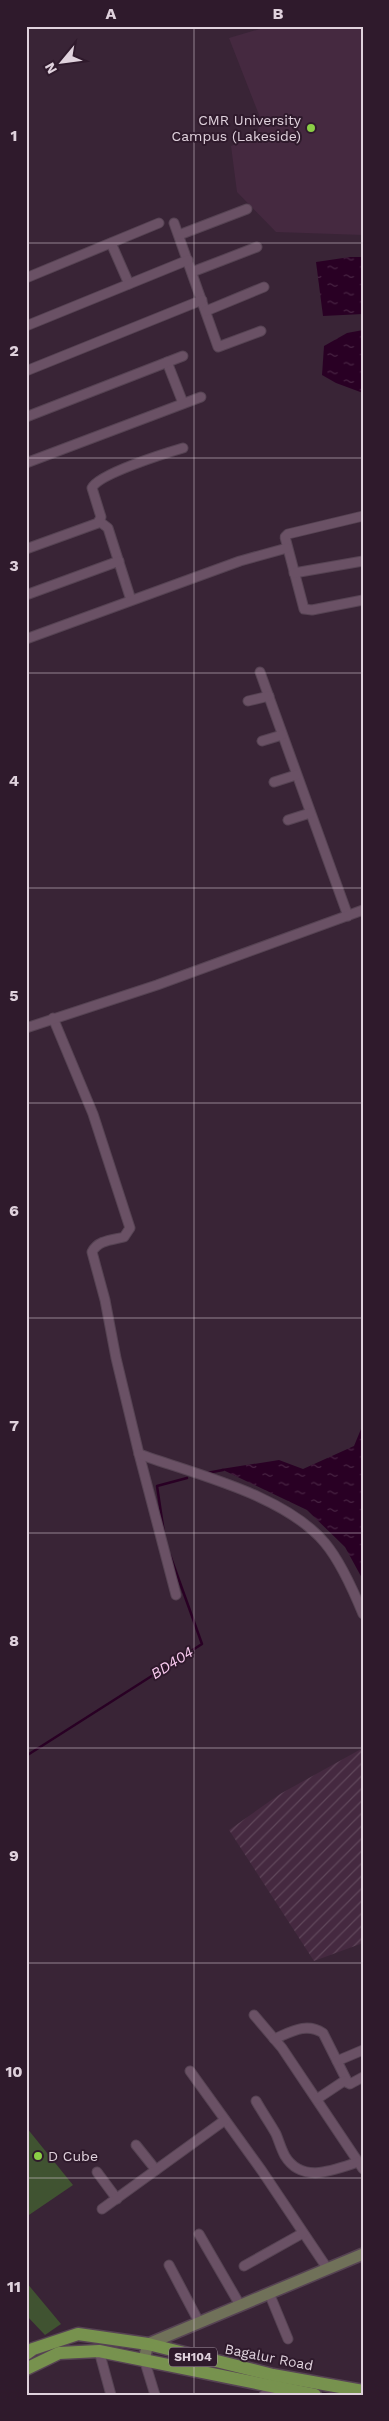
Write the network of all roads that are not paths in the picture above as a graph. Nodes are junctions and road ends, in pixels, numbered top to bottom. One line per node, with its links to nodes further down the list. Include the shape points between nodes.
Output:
1 (247, 209): 4 (street)
2 (159, 223): 5 (street)
3 (174, 223): 4 (street)
4 (179, 235): 7 (street)
5 (111, 243): 9 (street); 10 (street)
6 (257, 247): 8 (street)
7 (188, 260): 8 (street); 10 (street)
8 (192, 272): 12 (street)
9 (26, 278)
10 (129, 284): 14 (street)
11 (264, 287): 13 (street)
12 (202, 300): 13 (street); 18 (street)
13 (206, 311): 15 (street, via 218,347)
14 (26, 326)
15 (261, 331)
16 (183, 356): 17 (street)
17 (167, 362): 20 (street); 21 (street)
18 (26, 371)
19 (201, 397): 20 (street)
20 (183, 404): 23 (street)
21 (26, 417)
22 (183, 448): 25 (street, via 134,465 94,484)
23 (26, 463)
24 (363, 516): 26 (street, via 288,534 285,537)
25 (100, 520): 27 (street, via 95,525); 28 (street, via 108,528)
26 (287, 548): 30 (street); 32 (street, via 240,561)
27 (26, 549)
28 (119, 561): 31 (street); 32 (street)
29 (363, 561): 30 (street)
30 (294, 573): 33 (street, via 302,605 307,610)
31 (26, 595)
32 (131, 600): 34 (street)
33 (363, 600)
34 (26, 639)
35 (260, 672): 36 (street)
36 (268, 696): 37 (street); 38 (street)
37 (248, 701)
38 (282, 735): 39 (street); 40 (street)
39 (262, 740)
40 (296, 775): 41 (street); 42 (street)
41 (274, 782)
42 (310, 813): 43 (street); 45 (street)
43 (288, 820)
44 (363, 910): 45 (street)
45 (348, 916): 46 (street, via 157,985)
46 (53, 1018): 47 (street); 48 (street, via 93,1114 130,1228 124,1237 100,1243 92,1252)
47 (26, 1028)
48 (139, 1454): 49 (street); 50 (street, via 262,1498 300,1519 326,1544)
49 (176, 1595)
50 (363, 1614)
51 (254, 2015): 52 (street)
52 (274, 2039): 54 (street, via 301,2027 319,2030); 58 (street)
53 (363, 2050): 54 (street)
54 (337, 2061): 57 (street)
55 (190, 2071): 60 (street)
56 (363, 2077): 57 (street, via 350,2084)
57 (347, 2081): 58 (street)
58 (317, 2099): 62 (street)
59 (256, 2101): 62 (street, via 286,2158 297,2168 324,2173)
60 (226, 2120): 63 (street); 67 (street)
61 (136, 2145): 63 (street)
62 (360, 2166)
63 (156, 2170): 65 (street)
64 (97, 2172): 65 (street)
65 (117, 2199): 66 (street)
66 (102, 2209)
67 (303, 2233): 71 (street); 72 (street)
68 (199, 2234): 74 (street)
69 (363, 2254): 72 (street)
70 (169, 2265): 75 (street)
71 (244, 2266)
72 (327, 2268): 73 (street)
73 (269, 2293): 74 (street); 76 (street)
74 (240, 2305): 75 (street)
75 (200, 2322): 77 (street)
76 (288, 2339)
77 (148, 2344): 79 (main road, Bagalur Road / SH104, via 78,2334); 80 (street); 82 (main road, Bagalur Road / SH104)
78 (99, 2351): 80 (main road, Bagalur Road / SH104); 81 (main road, Bagalur Road / SH104, via 59,2353); 84 (street)
79 (26, 2354)
80 (144, 2359): 82 (main road, Bagalur Road / SH104, via 213,2376); 85 (street)
81 (26, 2369)
82 (278, 2381): 83 (main road, Bagalur Road / SH104); 86 (street); 87 (main road, Bagalur Road / SH104)
83 (363, 2390)
84 (111, 2395)
85 (155, 2395)
86 (264, 2395)
87 (315, 2395)

